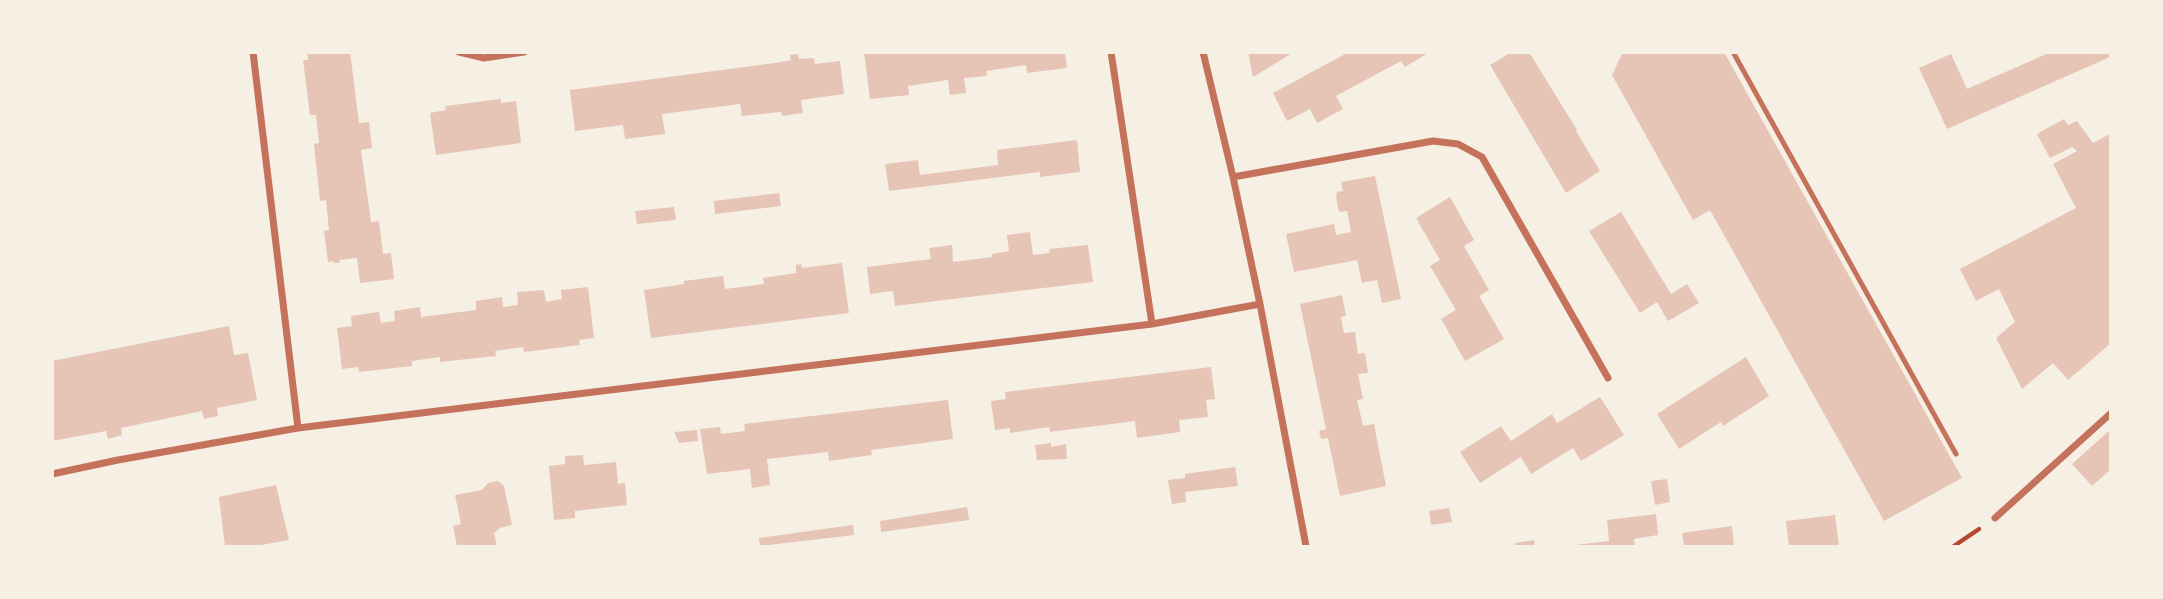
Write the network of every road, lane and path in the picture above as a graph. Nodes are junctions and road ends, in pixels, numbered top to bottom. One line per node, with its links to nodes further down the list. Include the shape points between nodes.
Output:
1 (253, 52): 12 (street)
2 (459, 52): 3 (street, via 484,58)
3 (524, 52)
4 (1111, 52): 9 (street)
5 (1203, 52): 7 (street)
6 (1733, 52): 13 (lane)
7 (1233, 177): 8 (street); 10 (street, via 1433,141 1458,144 1482,157)
8 (1260, 304): 9 (street); 16 (street)
9 (1152, 324): 12 (street)
10 (1608, 378)
11 (2110, 414): 15 (street)
12 (298, 428): 14 (street)
13 (1956, 454)
14 (52, 474)
15 (1995, 518): 17 (path)
16 (1306, 547)
17 (1955, 547)

